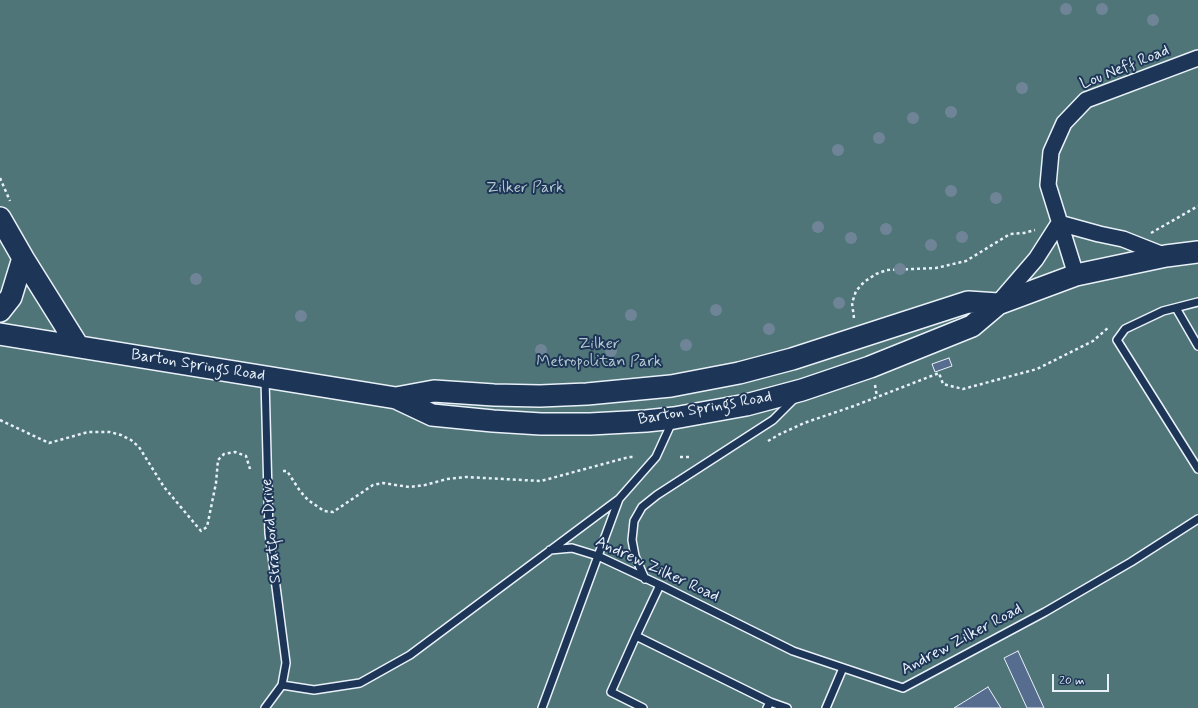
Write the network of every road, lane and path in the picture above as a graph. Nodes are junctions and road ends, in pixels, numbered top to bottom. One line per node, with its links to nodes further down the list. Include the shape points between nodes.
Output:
1 (1198, 58): 4 (street, Lou Neff Road, via 1086,100 1064,123 1051,152 1048,185)
2 (1198, 206): 5 (path)
3 (0, 218): 9 (main road)
4 (1059, 223): 8 (street, via 1123,239); 10 (street, Lou Neff Road); 12 (street, via 1036,259)
5 (1166, 224)
6 (1039, 229): 15 (path, via 1010,234 966,261 936,268 887,270 876,274 856,291 852,303)
7 (1198, 252): 8 (main road, Barton Springs Road)
8 (1166, 256): 10 (main road, Barton Springs Road)
9 (23, 258): 14 (main road, via 11,297); 18 (main road)
10 (1076, 275): 12 (main road, Barton Springs Road)
11 (1198, 302): 13 (lane)
12 (998, 304): 22 (main road, Barton Springs Road, via 968,302 792,359 739,373); 23 (main road, Barton Springs Road, via 972,326 870,367)
13 (1176, 308): 19 (lane); 32 (lane, via 1163,311 1125,329 1117,340)
14 (0, 312)
15 (855, 320)
16 (1110, 326): 24 (path, via 1092,341 1037,369 963,389 944,384 939,373)
17 (0, 334): 18 (main road, Barton Springs Road)
18 (78, 346): 20 (main road, Barton Springs Road)
19 (1198, 346)
20 (265, 377): 25 (main road, Barton Springs Road); 43 (lane, Stratford Drive, via 269,533 286,663)
21 (874, 381): 24 (path)
22 (671, 386): 25 (main road, Barton Springs Road, via 540,396 434,391); 26 (main road)
23 (802, 390): 26 (main road, Barton Springs Road, via 746,405); 31 (lane, via 773,420)
24 (878, 397): 28 (path, via 804,423)
25 (396, 398): 26 (main road, Barton Springs Road, via 432,415 493,421 590,424)
26 (674, 418): 35 (lane, via 656,457)
27 (0, 420): 33 (path, via 49,443 88,432 110,432 131,440 139,447 164,487 201,531 207,527 218,460 224,454 234,452 246,456)
28 (768, 441)
29 (635, 457): 34 (path, via 541,482 466,477 410,487 383,483 372,485 333,512 324,511 308,500 288,471)
30 (680, 457): 31 (path, via 704,456)
31 (708, 461): 39 (lane, via 642,507 634,521 632,540 635,556)
32 (1198, 468)
33 (250, 469)
34 (284, 470)
35 (619, 499): 37 (lane, Andrew Zilker Road); 38 (lane)
36 (1198, 519): 42 (lane, Andrew Zilker Road, via 1045,612 903,688)
37 (550, 550): 38 (lane, Andrew Zilker Road, via 572,548); 43 (lane, Andrew Zilker Road, via 410,655 360,684 314,690)
38 (598, 556): 39 (lane, Andrew Zilker Road); 46 (lane)
39 (645, 579): 40 (lane, Andrew Zilker Road)
40 (660, 585): 41 (lane); 42 (lane, Andrew Zilker Road, via 793,651)
41 (636, 636): 44 (lane); 47 (lane, via 611,692)
42 (844, 668): 49 (lane)
43 (282, 685): 45 (lane)
44 (769, 705): 48 (lane)
45 (265, 708)
46 (542, 708)
47 (643, 708)
48 (787, 708)
49 (826, 708)

